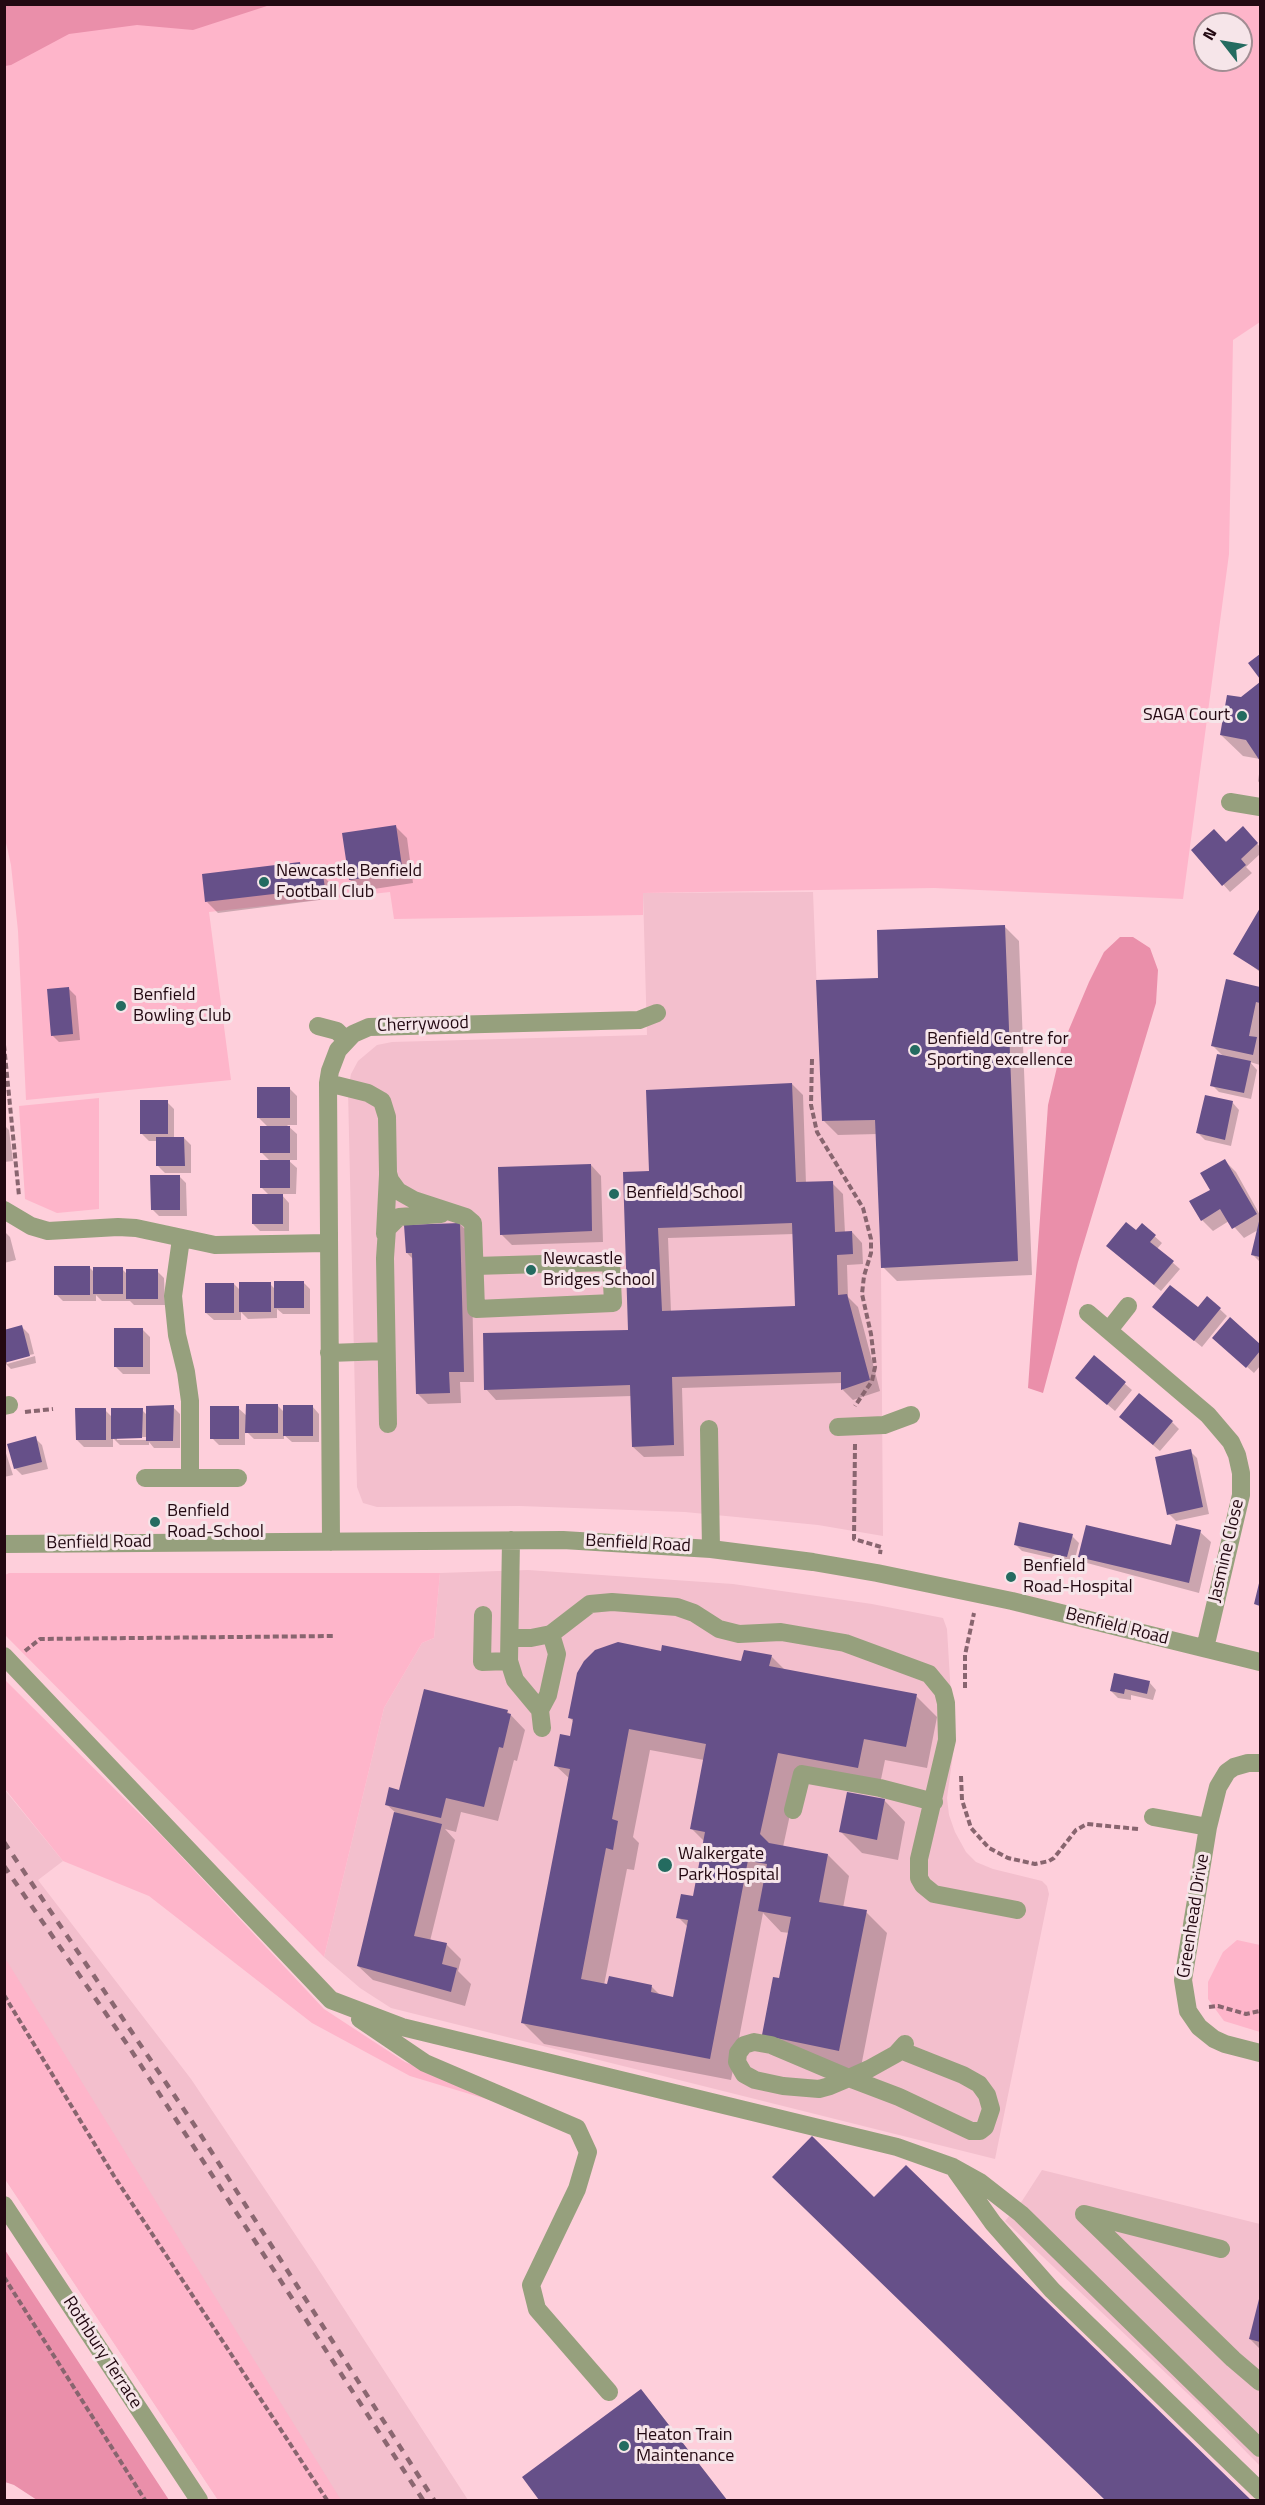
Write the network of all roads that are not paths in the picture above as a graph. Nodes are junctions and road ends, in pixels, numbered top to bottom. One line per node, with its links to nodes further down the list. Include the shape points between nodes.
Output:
1 (1230, 802): 2 (street)
2 (1260, 807)
3 (657, 1013): 5 (street, Cherrywood, via 639,1020 379,1026 360,1030)
4 (318, 1026): 5 (street, via 336,1031)
5 (346, 1040): 6 (street, via 333,1061)
6 (328, 1083): 7 (street, via 368,1093 382,1101 387,1117); 12 (street)
7 (388, 1173): 9 (street, via 393,1186 405,1197); 10 (street)
8 (4, 1210): 11 (street, via 48,1231 136,1228)
9 (452, 1213): 10 (street, via 399,1217 390,1224); 13 (street, via 473,1223)
10 (385, 1236): 17 (street)
11 (181, 1239): 12 (street, via 215,1245); 24 (street, via 173,1296 190,1401)
12 (328, 1243): 18 (street)
13 (475, 1266): 13 (street, via 610,1262 613,1303 476,1309)
14 (1128, 1306): 16 (street)
15 (1088, 1313): 16 (street, Jasmine Close)
16 (1109, 1330): 33 (street, Jasmine Close, via 1208,1415 1237,1455 1241,1495)
17 (386, 1351): 18 (street); 20 (street)
18 (329, 1353): 27 (street)
19 (911, 1415): 21 (street, via 884,1425)
20 (388, 1425)
21 (847, 1427)
22 (709, 1429): 29 (street)
23 (145, 1478): 24 (street)
24 (190, 1478): 25 (street)
25 (238, 1478)
26 (511, 1540): 27 (street, Benfield Road); 29 (street, Benfield Road); 32 (street)
27 (331, 1542): 28 (street, Benfield Road)
28 (4, 1544)
29 (711, 1549): 33 (street, Benfield Road, via 877,1573)
30 (483, 1615): 35 (street, via 482,1662)
31 (551, 1634): 32 (street); 37 (street, via 557,1654 548,1695); 40 (street, via 583,1608 599,1602 666,1606 686,1610 728,1632 781,1632 845,1643 918,1668 937,1681 946,1703 947,1740)
32 (510, 1638): 35 (street)
33 (1205, 1648): 36 (street, Benfield Road)
34 (7, 1659): 45 (street)
35 (509, 1661): 37 (street, via 515,1680)
36 (1260, 1662)
37 (540, 1710): 38 (street)
38 (542, 1728)
39 (1260, 1763): 43 (street, Greenhead Drive, via 1241,1764 1227,1772 1218,1787)
40 (934, 1802): 41 (street, via 802,1774); 44 (street, via 918,1869 923,1885 934,1894)
41 (793, 1810)
42 (1153, 1817): 43 (street)
43 (1208, 1827): 46 (street, Greenhead Drive, via 1183,1992 1188,2011 1214,2039)
44 (1017, 1910)
45 (332, 2000): 48 (street, via 402,2027 897,2147); 52 (street, via 425,2062 577,2128 588,2152 577,2189 531,2285 537,2309)
46 (1260, 2053)
47 (849, 2078): 47 (street, via 819,2090 774,2084 744,2074 737,2057 744,2044 762,2043); 47 (street, via 903,2047 979,2084 992,2109 985,2127 970,2131)
48 (953, 2167): 53 (street, via 980,2182 1021,2214); 54 (street, via 993,2223 1052,2290)
49 (4, 2205): 55 (street, Rothbury Terrace)
50 (1221, 2249): 51 (street, via 1084,2214)
51 (1260, 2382)
52 (609, 2392)
53 (1260, 2448)
54 (1260, 2491)
55 (198, 2500)

